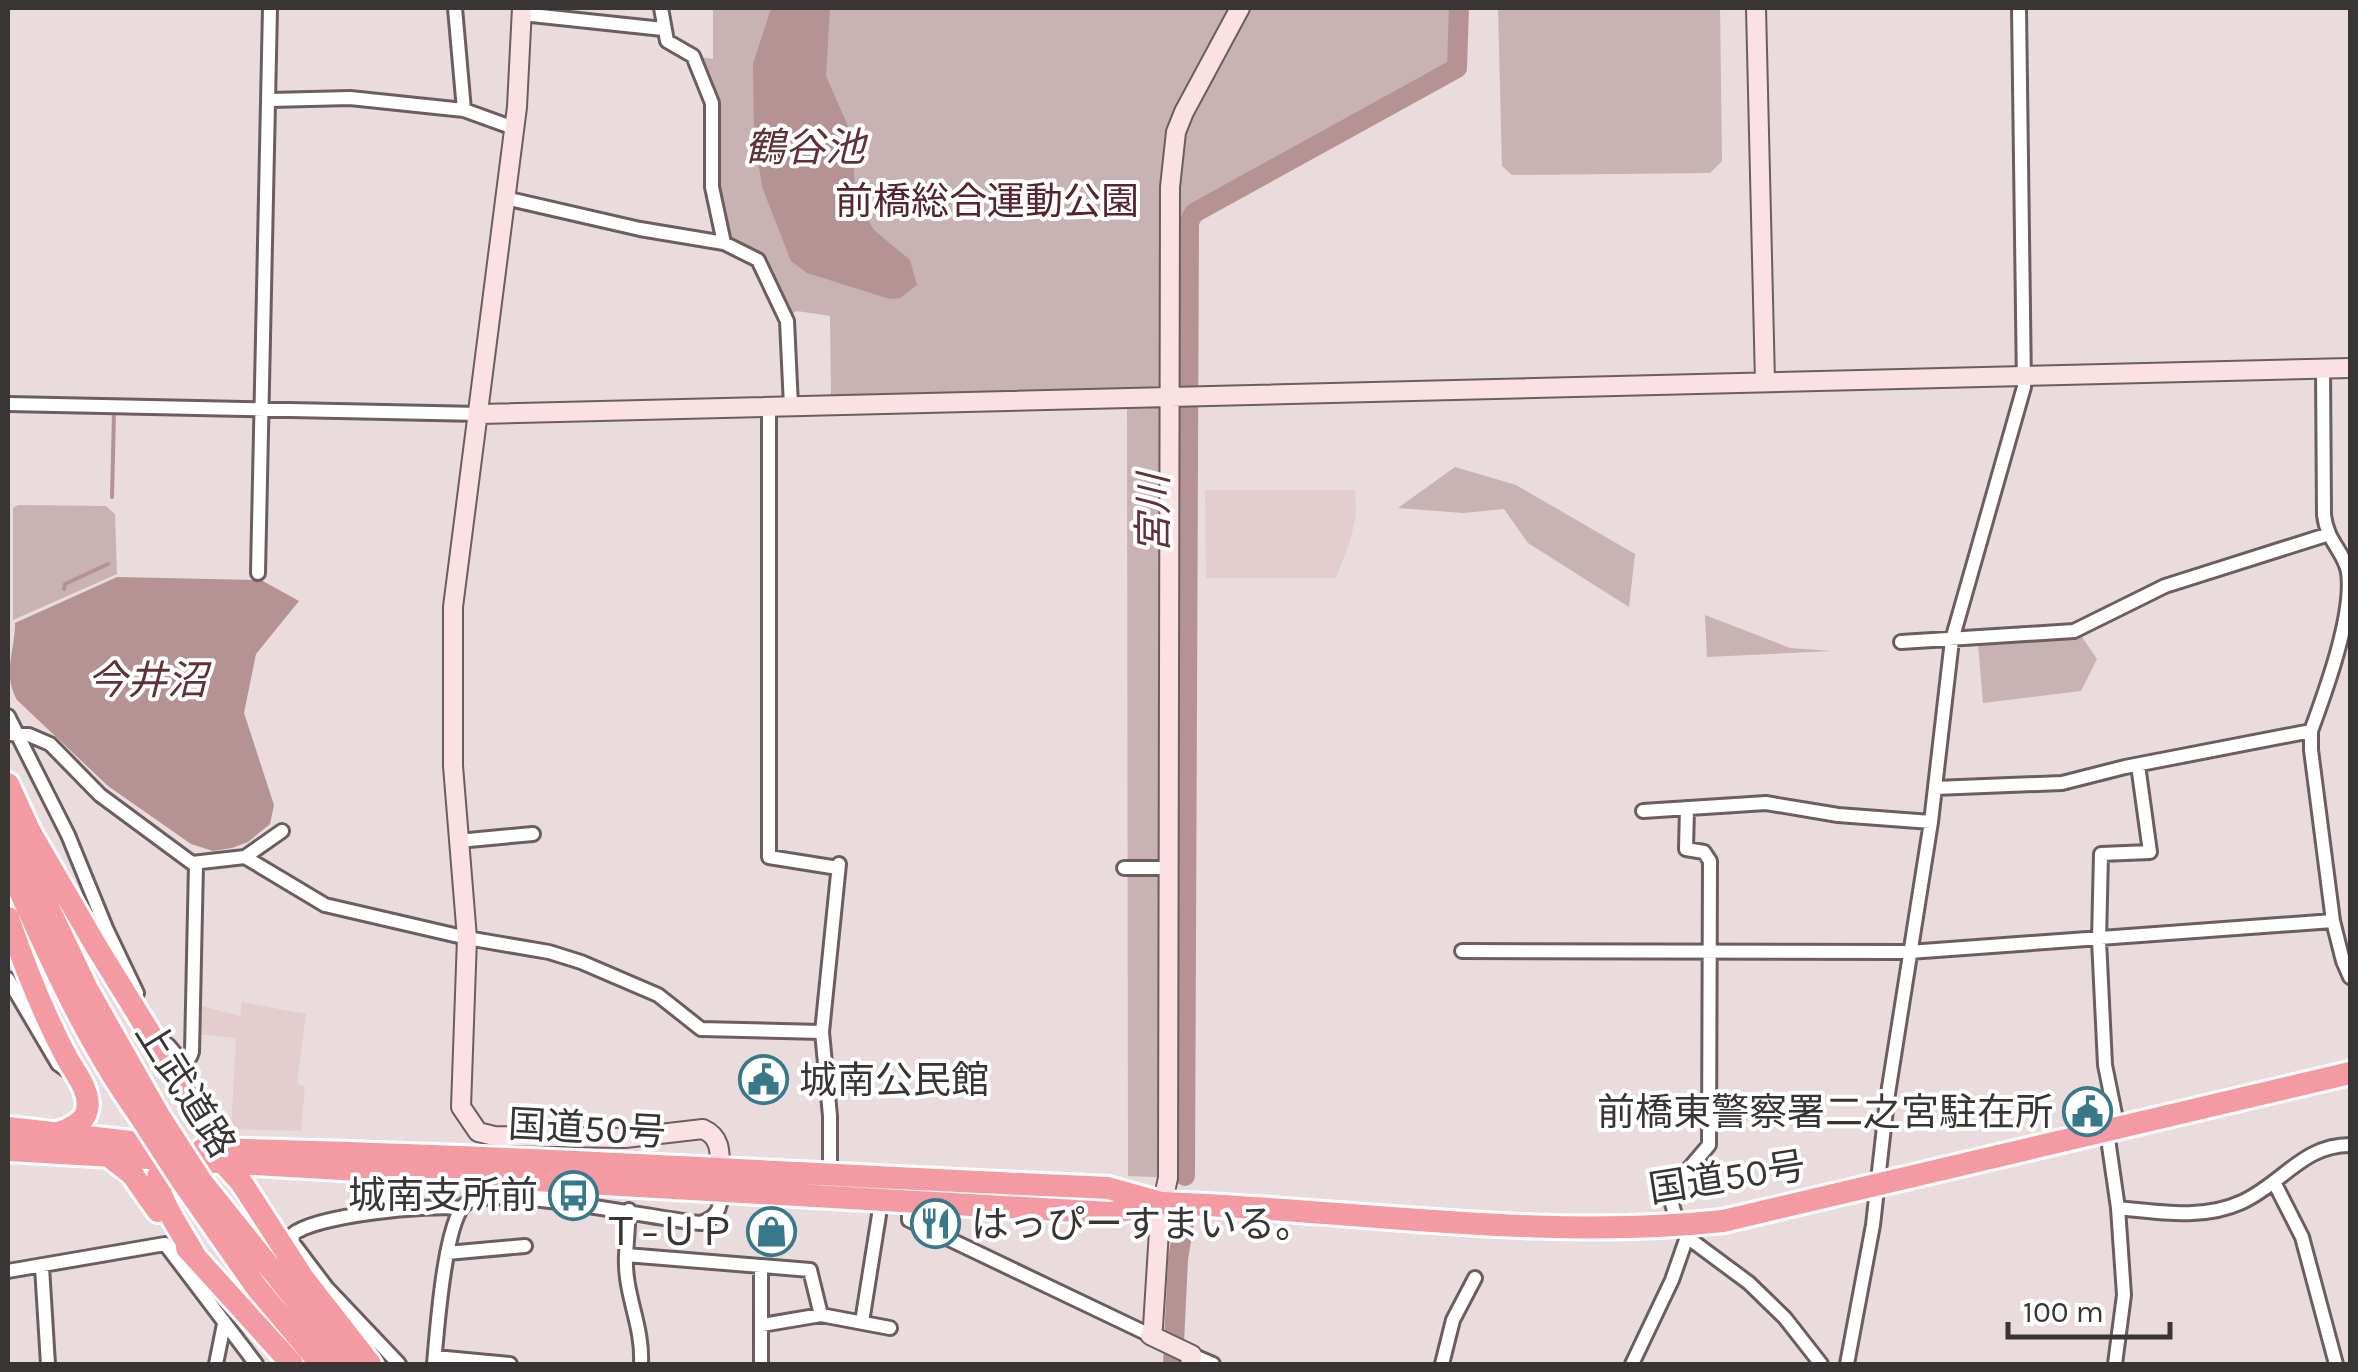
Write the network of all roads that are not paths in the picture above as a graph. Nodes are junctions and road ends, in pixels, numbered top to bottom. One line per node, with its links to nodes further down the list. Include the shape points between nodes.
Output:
1 (270, 8): 10 (street)
2 (455, 8): 11 (street)
3 (661, 8): 9 (street)
4 (1228, 8): 19 (street, via 1165,143 1161,179)
5 (1240, 8): 19 (street, via 1174,142)
6 (1756, 8): 18 (street)
7 (2018, 8): 17 (street)
8 (522, 11): 9 (street); 12 (street)
9 (663, 30): 14 (street, via 667,40 694,56 712,103 712,186)
10 (270, 100): 11 (street, via 350,98); 23 (street)
11 (464, 110): 12 (street)
12 (514, 128): 13 (street)
13 (505, 198): 14 (street); 24 (street)
14 (724, 243): 21 (street, via 758,260 787,321)
15 (2323, 367): 16 (street); 17 (street); 25 (street)
16 (2350, 368)
17 (2025, 375): 18 (street); 27 (street)
18 (1765, 382): 19 (street)
19 (1176, 396): 21 (street); 46 (street)
20 (8, 404): 23 (street)
21 (790, 406): 22 (street)
22 (769, 407): 24 (street); 57 (street, via 769,857 839,866)
23 (261, 410): 24 (street); 26 (street)
24 (480, 414): 41 (street, via 453,607)
25 (2326, 535): 27 (street, via 2164,586 2074,631); 30 (street, via 2347,565 2350,592)
26 (258, 573)
27 (1952, 640): 28 (street); 34 (street)
28 (1900, 642)
29 (8, 716): 31 (street)
30 (2311, 732): 32 (street); 48 (street)
31 (12, 734): 44 (street, via 50,744 100,795); 56 (street, via 68,835)
32 (2138, 765): 34 (street, via 2062,783); 50 (street, via 2150,852 2101,854)
33 (8, 784): 56 (highway, via 30,832)
34 (1935, 788): 37 (street)
35 (1686, 808): 36 (street); 37 (street, via 1766,803); 52 (street, via 1686,849 1710,856)
36 (1643, 811)
37 (1930, 822): 53 (street)
38 (8, 823): 62 (highway, 上武道路)
39 (282, 831): 42 (street)
40 (533, 834): 41 (street)
41 (458, 841): 49 (street)
42 (245, 858): 44 (street); 49 (street, via 324,905)
43 (8, 864): 62 (highway, 上武道路, via 51,962 122,1091)
44 (196, 864): 56 (street, via 190,1057 174,1054)
45 (1124, 868): 46 (street)
46 (1164, 868): 78 (street, via 1168,1186)
47 (8, 918): 59 (highway, via 38,1000)
48 (2334, 921): 50 (street); 54 (street)
49 (468, 938): 57 (street, via 549,952 613,974 658,996 701,1029); 74 (street, via 461,1107 478,1132 625,1138 703,1129 720,1149)
50 (2099, 940): 53 (street); 64 (street)
51 (1462, 951): 52 (street)
52 (1709, 951): 53 (street); 84 (street, via 1709,1144 1669,1192)
53 (1909, 952): 75 (street)
54 (2350, 977)
55 (8, 980): 59 (street, via 58,1064 64,1071)
56 (138, 1004): 58 (highway)
57 (822, 1032): 72 (street)
58 (161, 1052): 68 (highway, via 182,1114); 69 (highway)
59 (73, 1068): 61 (highway)
60 (2350, 1072): 64 (highway, 国道50号)
61 (86, 1093): 65 (highway, via 84,1117); 68 (highway, via 118,1135)
62 (149, 1116): 73 (highway, 上武道路, bridge)
63 (8, 1128): 65 (highway, 国道50号)
64 (2113, 1130): 75 (highway, 国道50号); 80 (street)
65 (58, 1133): 68 (highway, 国道50号)
66 (2350, 1145): 76 (street, via 2313,1152)
67 (8, 1150): 70 (highway, 国道50号)
68 (164, 1151): 69 (highway, 国道50号); 70 (highway, 国道50号); 88 (highway, via 159,1190)
69 (224, 1156): 71 (highway, 国道50号); 74 (highway, 国道50号, via 258,1147); 81 (highway)
70 (110, 1157): 88 (highway, via 132,1174)
71 (296, 1166): 74 (highway, 国道50号); 81 (highway, via 263,1181)
72 (830, 1175): 74 (highway, 国道50号); 78 (highway, 国道50号, via 1108,1188)
73 (192, 1181): 105 (highway, 上武道路, via 256,1288); 106 (highway, 上武道路)
74 (721, 1181): 77 (highway, 国道50号); 82 (street, via 720,1210 702,1223)
75 (1876, 1184): 84 (highway, 国道50号); 116 (street)
76 (2276, 1184): 80 (street, via 2220,1210); 118 (street, via 2302,1237)
77 (909, 1201): 78 (highway, 国道50号, via 1111,1213); 98 (street, via 908,1220)
78 (1162, 1202): 84 (highway, 国道50号); 98 (street)
79 (461, 1208): 82 (street, via 485,1198); 86 (street); 108 (street, via 324,1221 292,1235 320,1280)
80 (2118, 1208): 117 (street, via 2124,1295)
81 (259, 1210): 107 (highway)
82 (628, 1210): 87 (street)
83 (878, 1215): 94 (street)
84 (1684, 1231): 114 (street, via 1672,1280); 115 (street, via 1749,1283)
85 (525, 1246): 86 (street)
86 (447, 1254): 100 (street)
87 (626, 1255): 89 (street); 110 (street)
88 (196, 1258): 104 (highway)
89 (761, 1266): 93 (street, via 810,1270); 96 (street)
90 (42, 1267): 91 (street); 95 (street, via 162,1243); 101 (street)
91 (8, 1272)
92 (1475, 1278): 113 (street, via 1453,1320)
93 (821, 1315): 94 (street); 96 (street)
94 (862, 1322): 97 (street)
95 (224, 1324): 102 (street); 103 (street)
96 (762, 1325): 111 (street)
97 (890, 1328)
98 (1155, 1338): 99 (street)
99 (1188, 1357): 112 (street)
100 (435, 1361): 109 (street)
101 (48, 1364)
102 (216, 1364)
103 (256, 1364)
104 (292, 1364)
105 (321, 1364)
106 (347, 1364)
107 (370, 1364)
108 (399, 1364)
109 (510, 1364)
110 (641, 1364)
111 (760, 1364)
112 (1212, 1364)
113 (1442, 1364)
114 (1632, 1364)
115 (1822, 1364)
116 (1847, 1364)
117 (2115, 1364)
118 (2336, 1364)

